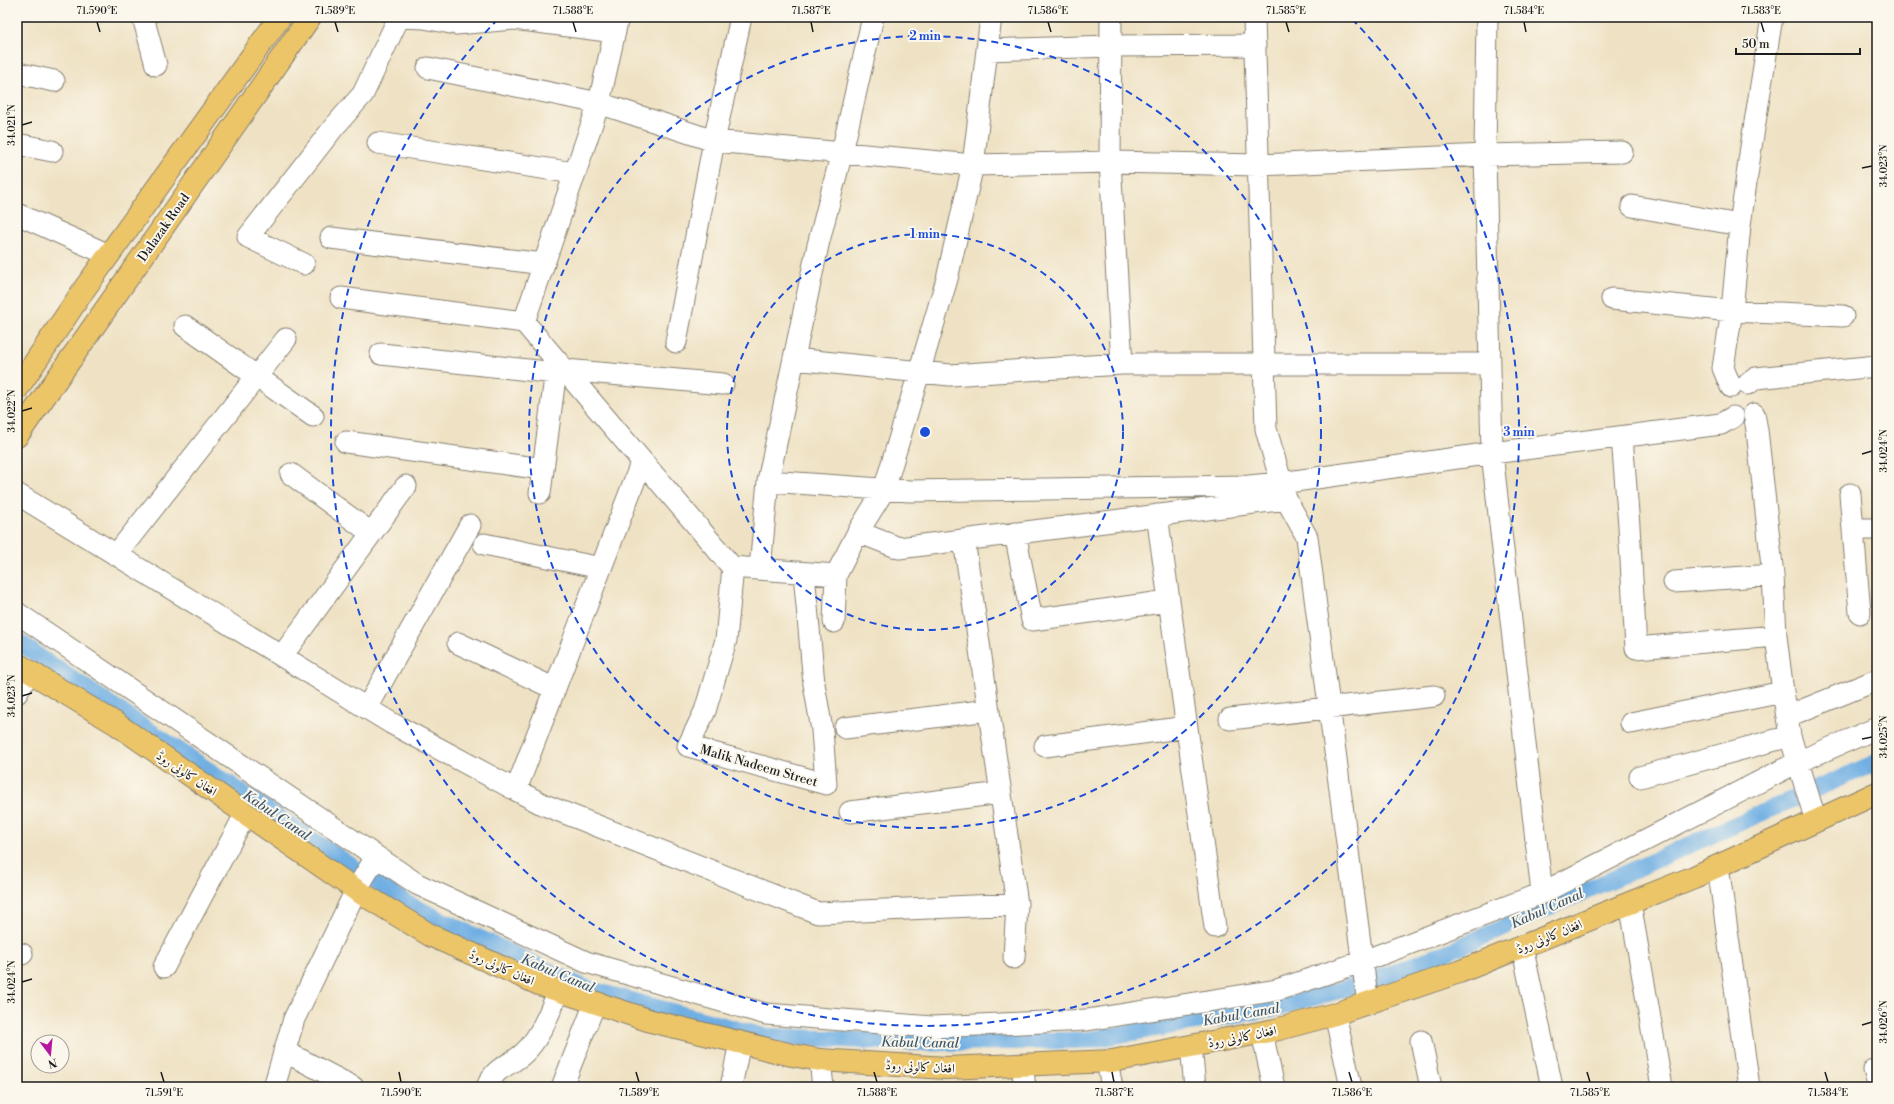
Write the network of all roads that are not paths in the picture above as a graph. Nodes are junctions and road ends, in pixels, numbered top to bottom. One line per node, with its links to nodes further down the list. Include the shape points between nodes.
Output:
1 (143, 17): 17 (street)
2 (280, 17): 37 (main road)
3 (310, 17): 63 (main road, Dalazak Road)
4 (399, 17): 12 (street); 38 (street, via 362,94 248,237)
5 (741, 17): 22 (street)
6 (873, 17): 26 (street)
7 (991, 17): 16 (street)
8 (1111, 17): 14 (street)
9 (1254, 17): 15 (street)
10 (1487, 17): 28 (street)
11 (1772, 17): 35 (street)
12 (425, 18): 13 (street, via 456,24 514,19)
13 (617, 25): 21 (street)
14 (1111, 46): 15 (street); 16 (street); 29 (street)
15 (1255, 46): 30 (street)
16 (987, 50): 31 (street)
17 (156, 65)
18 (428, 68): 21 (street)
19 (17, 73): 20 (street)
20 (54, 81)
21 (599, 103): 22 (street); 32 (street)
22 (714, 141): 26 (street); 47 (street)
23 (378, 143): 32 (street)
24 (17, 144): 25 (street)
25 (52, 151)
26 (842, 152): 31 (street); 49 (street, via 818,245)
27 (1622, 152): 28 (street)
28 (1485, 155): 30 (street); 52 (street)
29 (1110, 162): 30 (street); 31 (street); 50 (street)
30 (1259, 164): 51 (street)
31 (974, 165): 55 (street, via 948,279)
32 (574, 173): 39 (street)
33 (1632, 206): 35 (street)
34 (17, 214): 37 (street)
35 (1740, 225): 42 (street)
36 (331, 238): 39 (street)
37 (108, 255): 59 (main road)
38 (304, 264)
39 (544, 264): 44 (street)
40 (341, 298): 44 (street)
41 (1612, 299): 42 (street)
42 (1732, 310): 43 (street); 58 (street, via 1723,368)
43 (1843, 316)
44 (524, 322): 54 (street)
45 (186, 326): 56 (street)
46 (286, 339): 56 (street)
47 (676, 342)
48 (381, 354): 54 (street)
49 (794, 358): 55 (street); 70 (street)
50 (1122, 364): 51 (street); 55 (street, via 950,375)
51 (1264, 364): 52 (street); 73 (street, via 1266,429)
52 (1490, 364): 66 (street)
53 (1877, 366): 58 (street, via 1756,378)
54 (559, 368): 57 (street); 67 (street); 68 (street)
55 (920, 372): 72 (street)
56 (256, 377): 61 (street); 86 (street)
57 (723, 384)
58 (1740, 385): 60 (street, via 1757,392 1759,404); 62 (street, via 1724,396 1725,408)
59 (17, 389)
60 (1754, 414): 62 (street, via 1744,419); 92 (street, via 1758,430)
61 (313, 416)
62 (1733, 417): 64 (street, via 1721,424)
63 (17, 436)
64 (1622, 437): 66 (street); 98 (street, via 1636,648)
65 (346, 442): 68 (street)
66 (1492, 453): 73 (street); 128 (street)
67 (642, 461): 87 (street); 88 (street)
68 (543, 469): 74 (street)
69 (291, 474): 82 (street)
70 (768, 480): 72 (street); 89 (street)
71 (406, 486): 82 (street)
72 (884, 490): 73 (street, via 1233,486); 81 (street)
73 (1284, 491): 77 (street); 107 (street, via 1307,537)
74 (540, 493)
75 (17, 494): 86 (street)
76 (1850, 494): 79 (street)
77 (1157, 516): 83 (street); 94 (street)
78 (470, 525): 108 (street)
79 (1853, 529): 80 (street); 95 (street)
80 (1877, 529)
81 (858, 532): 84 (street, via 899,548); 91 (street)
82 (371, 533): 100 (street)
83 (1015, 533): 84 (street); 94 (street, via 1032,620)
84 (964, 540): 109 (street)
85 (484, 544): 88 (street)
86 (116, 555): 100 (street)
87 (733, 567): 89 (street); 90 (street, Malik Nadeem Street, via 726,640 705,711 688,746 826,784)
88 (601, 568): 103 (street)
89 (760, 569): 90 (street)
90 (804, 573): 91 (street)
91 (836, 575): 97 (street)
92 (1773, 575): 93 (street); 98 (street)
93 (1674, 582)
94 (1169, 601): 113 (street)
95 (1860, 613)
96 (17, 614): 125 (street)
97 (834, 622)
98 (1776, 636): 104 (street)
99 (458, 643): 103 (street)
100 (282, 656): 108 (street)
101 (23, 668): 105 (street); 123 (main road, افغان کالونی روڈ, via 115,723)
102 (1877, 680): 112 (street)
103 (555, 689): 119 (street)
104 (1783, 692): 111 (street); 112 (street)
105 (17, 693)
106 (1434, 696): 107 (street)
107 (1329, 707): 110 (street); 134 (street)
108 (367, 708): 119 (street)
109 (989, 710): 114 (street); 120 (street)
110 (1230, 719)
111 (1631, 723)
112 (1789, 726): 117 (street); 118 (street)
113 (1187, 727): 116 (street); 131 (street)
114 (845, 728)
115 (1877, 728): 117 (street)
116 (1045, 746)
117 (1800, 766): 124 (street); 128 (street)
118 (1640, 777)
119 (516, 790): 130 (street, via 549,807 818,913)
120 (1001, 793): 122 (street); 130 (street)
121 (1877, 793): 124 (main road, افغان کالونی روڈ)
122 (850, 812)
123 (246, 813): 127 (main road, افغان کالونی روڈ); 135 (street)
124 (1814, 816): 126 (main road, افغان کالونی روڈ)
125 (376, 857): 127 (street); 134 (street, via 416,884 586,962 766,1014 932,1027 1087,1020 1277,990)
126 (1718, 866): 129 (main road, افغان کالونی روڈ); 162 (street)
127 (356, 890): 136 (main road, افغان کالونی روڈ, via 430,935); 144 (street, via 294,1019)
128 (1542, 893): 134 (street)
129 (1630, 903): 132 (main road, افغان کالونی روڈ); 161 (street)
130 (1017, 904): 133 (street)
131 (1215, 927)
132 (1522, 946): 137 (main road, افغان کالونی روڈ, via 1459,972); 160 (street)
133 (1014, 958)
134 (1362, 964): 137 (street)
135 (164, 967)
136 (559, 991): 138 (main road, افغان کالونی روڈ); 150 (street, via 535,1041 524,1054 495,1072)
137 (1367, 1001): 139 (main road, افغان کالونی روڈ)
138 (595, 1003): 142 (main road, افغان کالونی روڈ); 151 (street)
139 (1335, 1014): 140 (main road, افغان کالونی روڈ); 158 (street)
140 (1262, 1033): 143 (main road, افغان کالونی روڈ); 157 (street)
141 (1422, 1041): 159 (street)
142 (740, 1042): 145 (main road, افغان کالونی روڈ, via 792,1056); 152 (street)
143 (1191, 1046): 146 (main road, افغان کالونی روڈ); 156 (street)
144 (284, 1051): 148 (street); 149 (street)
145 (820, 1060): 147 (main road, افغان کالونی روڈ, via 946,1068); 153 (street)
146 (1107, 1062): 147 (main road, افغان کالونی روڈ); 155 (street)
147 (1022, 1065): 154 (street)
148 (274, 1087)
149 (353, 1087)
150 (486, 1087)
151 (562, 1087)
152 (731, 1087)
153 (823, 1087)
154 (1026, 1087)
155 (1112, 1087)
156 (1195, 1087)
157 (1274, 1087)
158 (1351, 1087)
159 (1431, 1087)
160 (1552, 1087)
161 (1662, 1087)
162 (1749, 1087)

